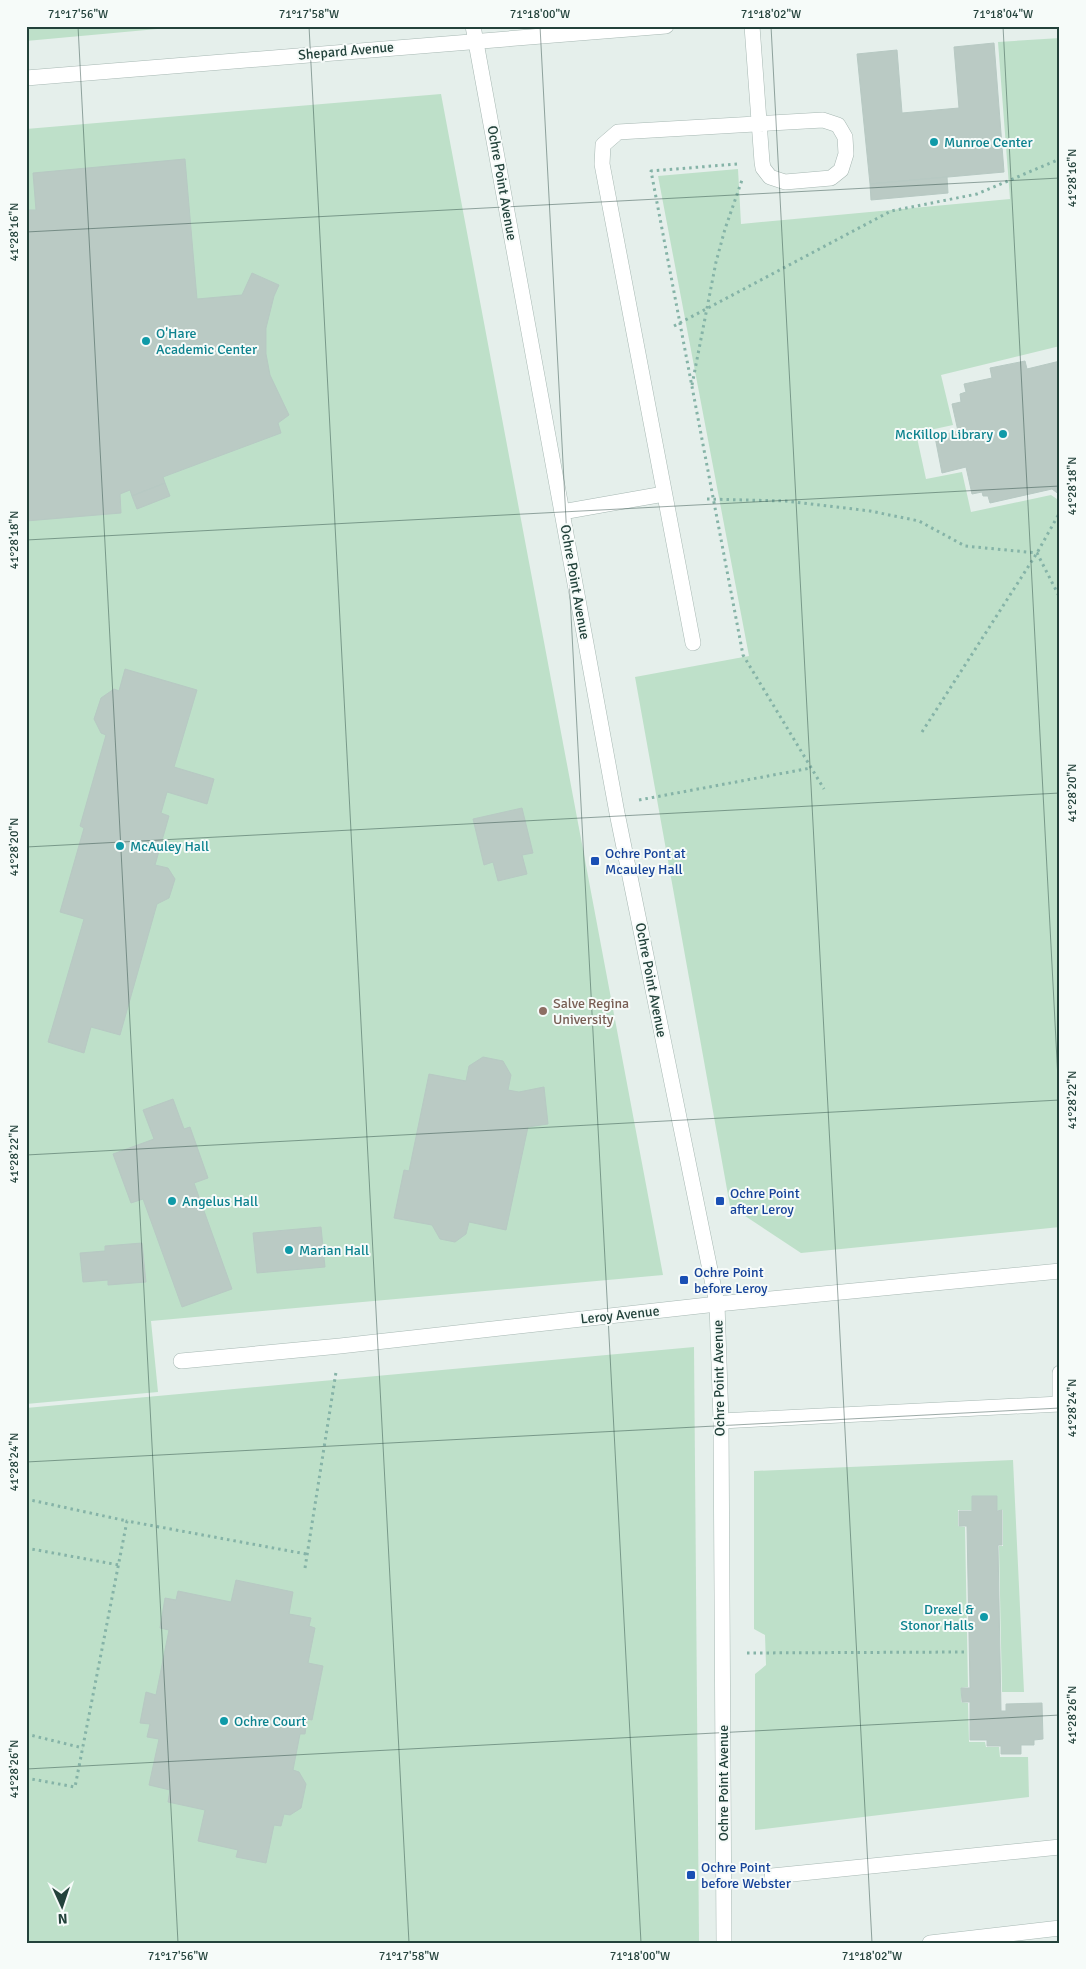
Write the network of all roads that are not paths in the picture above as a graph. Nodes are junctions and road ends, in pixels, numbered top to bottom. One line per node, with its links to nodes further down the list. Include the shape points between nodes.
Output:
1 (666, 26): 3 (street, Shepard Avenue)
2 (752, 26): 5 (street)
3 (474, 33): 4 (street, Shepard Avenue); 7 (street, Ochre Point Avenue)
4 (26, 78)
5 (760, 124): 5 (street, via 755,163 770,177 785,182 831,178 841,170 846,154 845,137 838,126 823,120); 6 (street, via 618,132 603,145 602,164)
6 (664, 494): 7 (street); 8 (street)
7 (562, 512): 10 (street, Ochre Point Avenue, via 618,813)
8 (693, 643)
9 (1060, 1271): 10 (street, Leroy Avenue)
10 (717, 1304): 11 (street, Leroy Avenue); 15 (street, Ochre Point Avenue)
11 (181, 1361)
12 (1060, 1373): 13 (street)
13 (1060, 1397)
14 (1060, 1404): 15 (street)
15 (720, 1421): 19 (street, Ochre Point Avenue)
16 (1060, 1847): 17 (street)
17 (772, 1876)
18 (1060, 1928): 20 (street)
19 (724, 1943)
20 (930, 1943)

